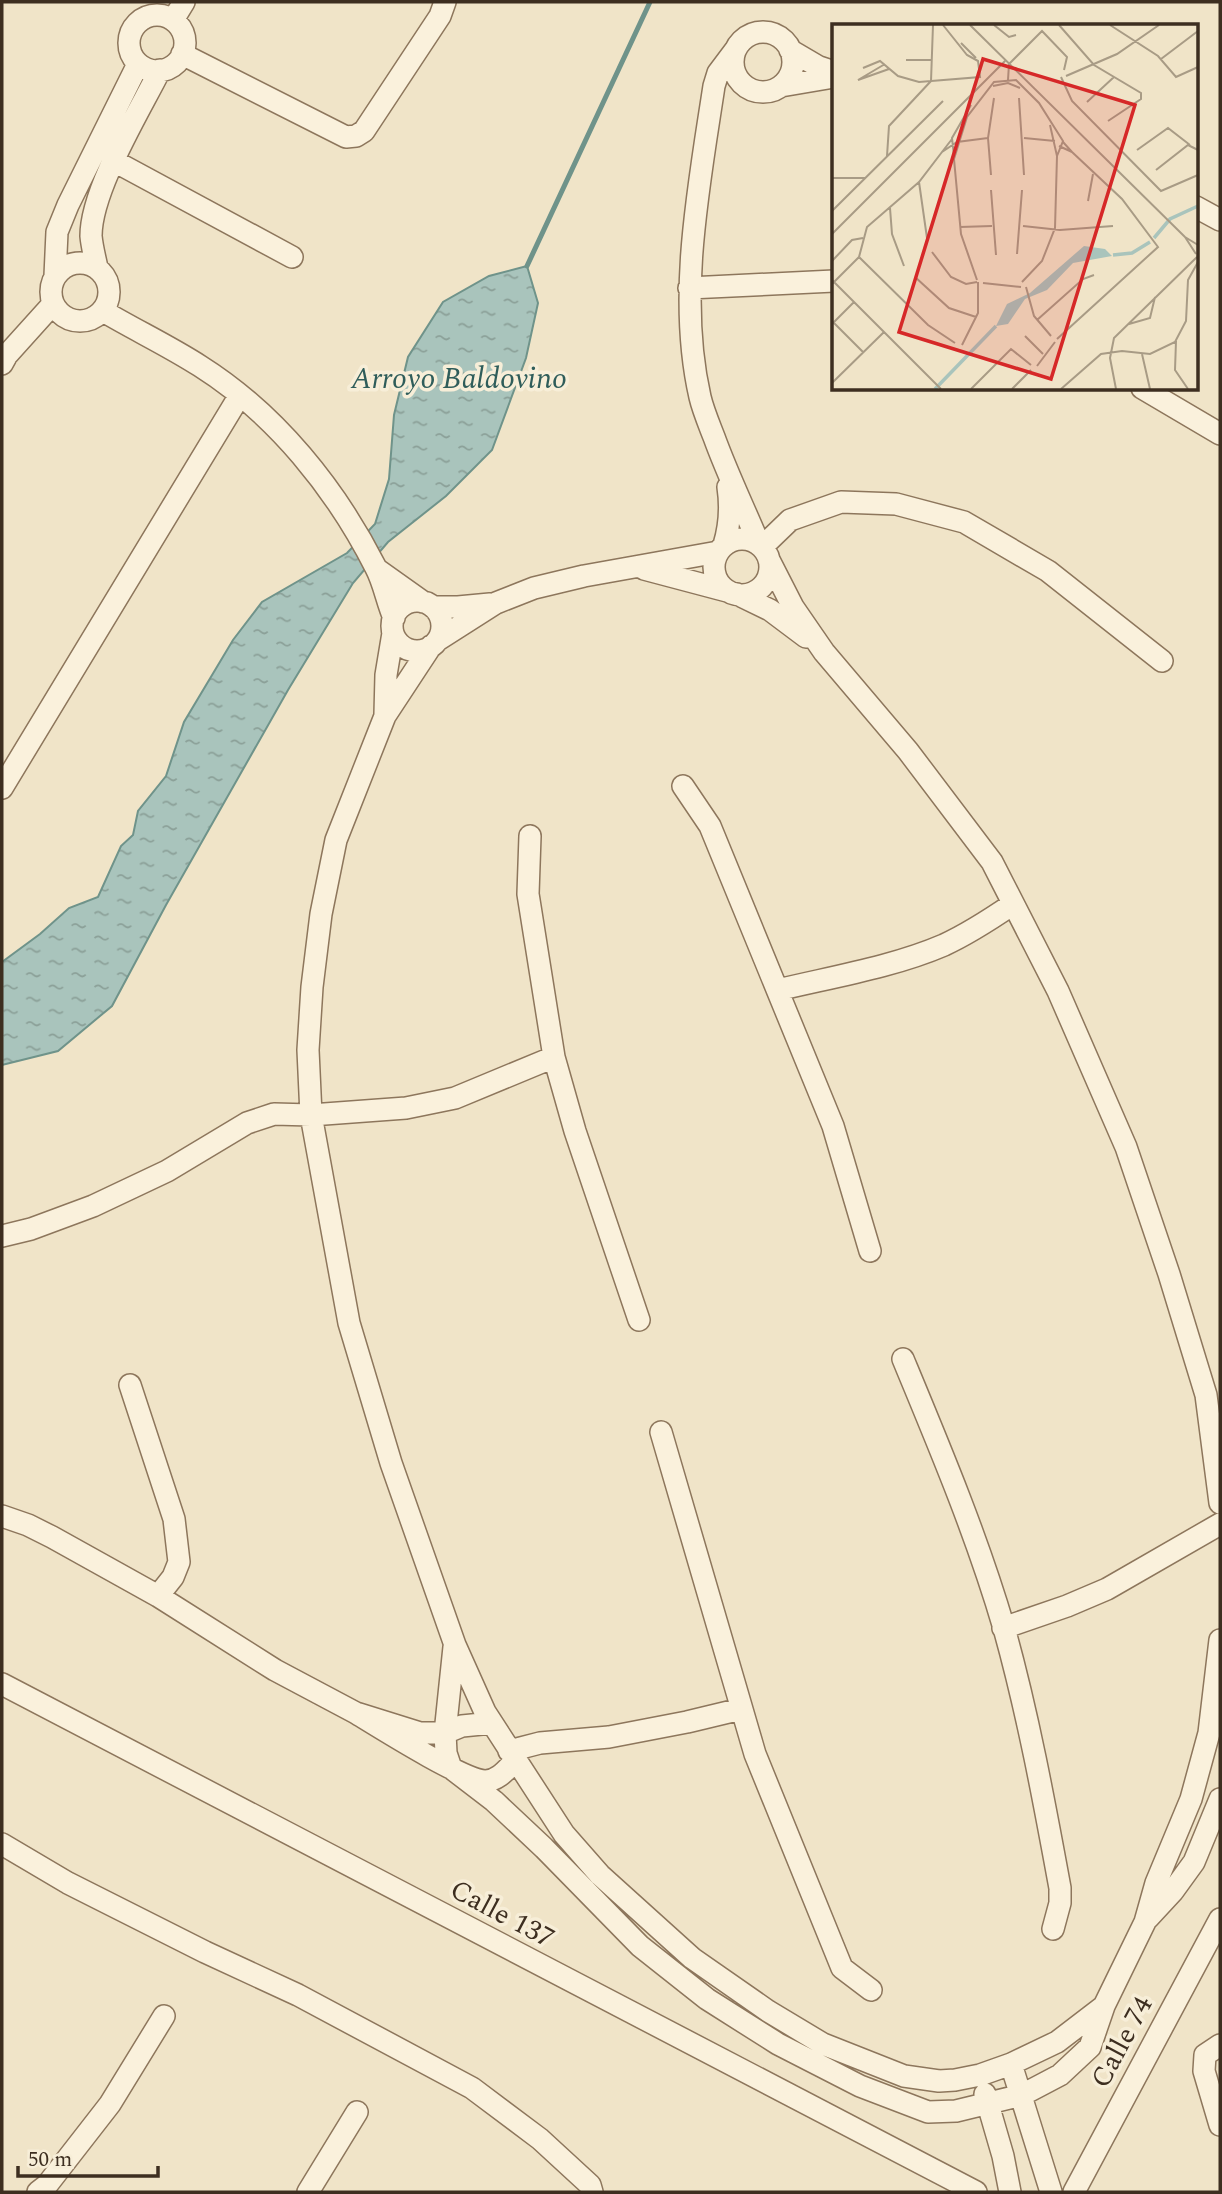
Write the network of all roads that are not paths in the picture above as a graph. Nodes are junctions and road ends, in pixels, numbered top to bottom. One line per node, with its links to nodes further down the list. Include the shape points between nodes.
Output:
1 (445, 2): 5 (street, via 372,120 356,136 346,137)
2 (178, 11): 5 (street); 6 (street, via 138,22 129,38)
3 (736, 50): 4 (street, via 741,41 758,32 777,36); 11 (street, via 737,78); 12 (street, via 718,73)
4 (790, 50): 8 (street); 10 (street, via 792,69)
5 (182, 54): 7 (street, via 169,68)
6 (138, 64): 7 (street); 18 (street, via 57,232)
7 (160, 70): 13 (street)
8 (832, 73)
9 (832, 74): 10 (street)
10 (781, 86): 11 (street)
11 (753, 90): 12 (street, via 722,98)
12 (709, 118): 20 (street)
13 (114, 161): 16 (street); 17 (street, via 94,217 91,236)
14 (1198, 208): 15 (street)
15 (1220, 220)
16 (292, 257)
17 (97, 268): 18 (street, via 70,264); 22 (street, via 109,293)
18 (55, 276): 21 (street)
19 (832, 281): 20 (street)
20 (689, 288): 27 (street, via 700,400)
21 (52, 305): 22 (street, via 76,322); 23 (street)
22 (103, 311): 25 (street, via 201,366)
23 (2, 365)
24 (1145, 390): 26 (street)
25 (240, 395): 31 (street, via 324,482); 41 (street)
26 (1220, 434)
27 (725, 467): 28 (street, via 731,505); 29 (street)
28 (721, 548): 29 (street, via 742,538); 30 (street); 32 (street, via 714,569 721,586)
29 (763, 550): 32 (street, via 770,569 762,586 746,594); 37 (street, via 793,607); 38 (street, via 790,520 841,502 896,504 964,522 1048,571)
30 (638, 568): 32 (street); 33 (street, via 534,588)
31 (378, 570): 34 (street); 35 (street)
32 (733, 593): 37 (street, via 770,610)
33 (496, 603): 34 (street); 36 (street)
34 (428, 604): 35 (street, via 402,606); 36 (street, via 441,617)
35 (393, 625): 36 (street, via 398,641 414,651); 39 (street)
36 (435, 643): 39 (street)
37 (824, 652): 43 (street, via 908,751 992,862)
38 (1162, 661)
39 (385, 716): 46 (street, via 336,840 324,902 308,1050)
40 (683, 786): 44 (street, via 710,826)
41 (2, 788)
42 (530, 836): 45 (street, via 528,894)
43 (1013, 904): 44 (street, via 941,946); 52 (street, via 1058,991 1126,1147)
44 (778, 990): 48 (street, via 833,1126)
45 (554, 1057): 46 (street, via 455,1098 406,1108); 49 (street)
46 (311, 1115): 47 (street, via 274,1114 247,1123 167,1171 93,1206); 61 (street, via 349,1322 390,1463)
47 (2, 1236)
48 (870, 1251)
49 (639, 1320)
50 (903, 1359): 59 (street, via 963,1502)
51 (130, 1385): 58 (street, via 168,1500 179,1562)
52 (1206, 1395): 53 (street); 55 (street)
53 (1220, 1420)
54 (661, 1432): 63 (street)
55 (1220, 1503)
56 (2, 1516): 58 (street, via 52,1536)
57 (1220, 1524): 59 (street, via 1107,1589)
58 (158, 1596): 64 (street, via 275,1670)
59 (1003, 1628): 73 (street, via 1036,1756 1060,1888)
60 (1220, 1640): 72 (street, via 1209,1733 1191,1799)
61 (455, 1645): 65 (street); 66 (street)
62 (2, 1685): 87 (street, Calle 137)
63 (741, 1709): 67 (street, via 609,1737 540,1743); 74 (street, via 842,1968)
64 (356, 1713): 66 (street, via 420,1733); 68 (street)
65 (492, 1723): 66 (street); 67 (street)
66 (445, 1733): 68 (street)
67 (512, 1756): 68 (street, via 500,1776 492,1780 482,1781); 79 (street, via 564,1834 600,1875 692,1958 768,2011 823,2044 904,2076 939,2081)
68 (452, 1768): 81 (street, via 544,1848 640,1946 707,1999 778,2044 860,2086 928,2112)
69 (1220, 1799): 72 (street, via 1194,1862)
70 (2, 1844): 86 (street, via 68,1883 298,1995 472,2088 540,2139)
71 (1220, 1919): 90 (street, Calle 74)
72 (1145, 1922): 75 (street)
73 (1053, 1929)
74 (871, 1990)
75 (1104, 2006): 78 (street, via 1057,2042); 80 (street, via 1090,2047 1060,2075)
76 (164, 2016): 84 (street, via 110,2104)
77 (1213, 2050): 83 (street, via 1204,2071)
78 (1011, 2064): 79 (street); 80 (street)
79 (980, 2075): 81 (street)
80 (1022, 2095): 81 (street); 89 (street)
81 (988, 2104): 88 (street)
82 (357, 2112): 85 (street)
83 (1220, 2125)
84 (38, 2192)
85 (308, 2192)
86 (592, 2192)
87 (976, 2192)
88 (1010, 2192)
89 (1051, 2192)
90 (1074, 2192)

